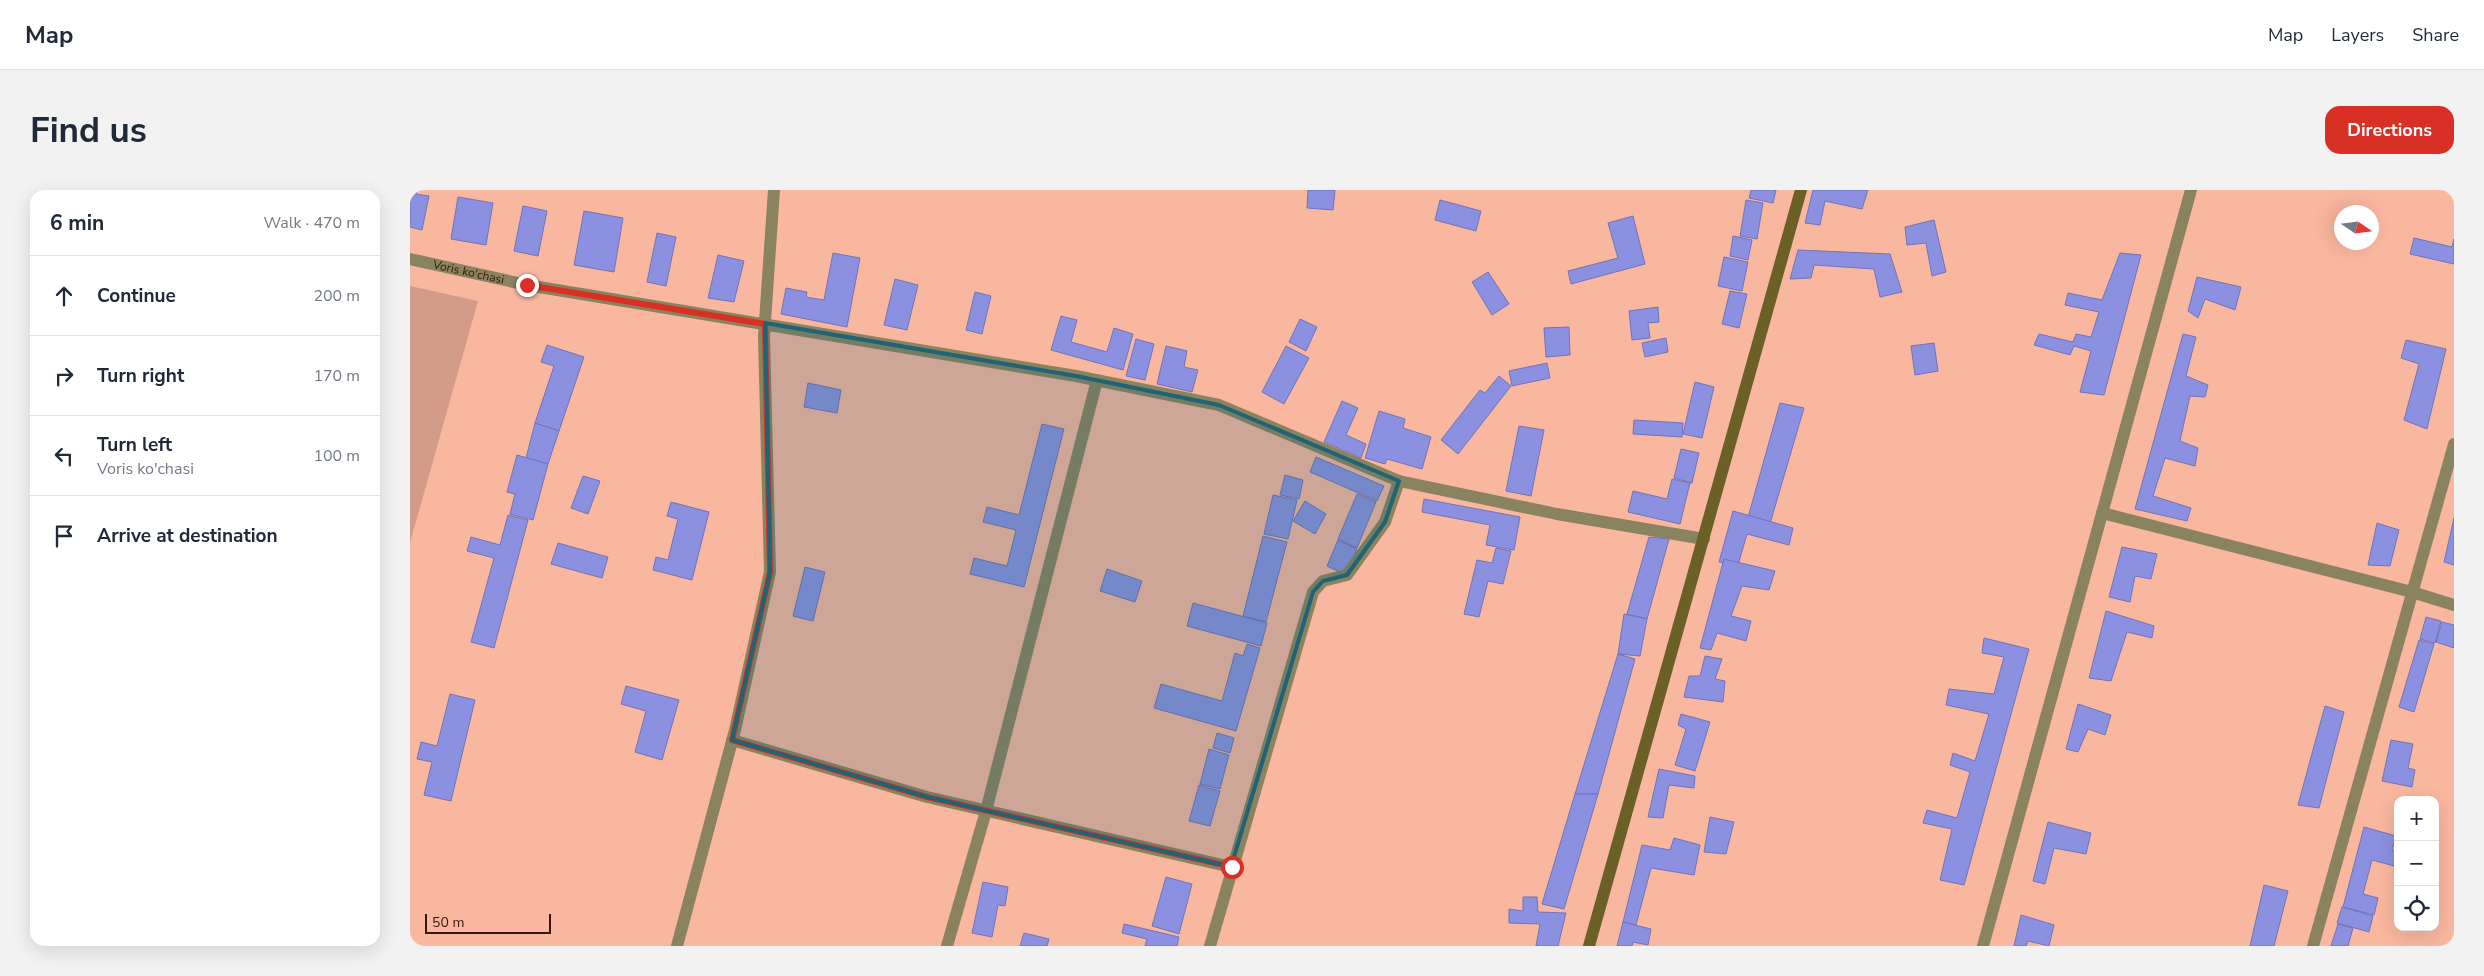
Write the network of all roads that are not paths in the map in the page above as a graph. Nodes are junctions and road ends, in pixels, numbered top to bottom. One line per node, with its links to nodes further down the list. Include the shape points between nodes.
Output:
1 (774, 190): 5 (street)
2 (1801, 190): 10 (street)
3 (2191, 190): 9 (street)
4 (410, 259): 5 (street, Voris ko'chasi, via 527,285)
5 (765, 324): 6 (street, Voris ko'chasi); 13 (street, via 770,572)
6 (1097, 380): 8 (street, Voris ko'chasi, via 1219,405); 14 (street)
7 (2454, 444): 11 (street)
8 (1400, 481): 10 (street, Voris ko'chasi, via 1557,514); 15 (street, via 1385,522 1347,575 1323,581 1313,592)
9 (2102, 513): 11 (street); 20 (street)
10 (1704, 539): 19 (street)
11 (2412, 592): 12 (street); 21 (street)
12 (2454, 605)
13 (732, 740): 14 (street); 16 (street)
14 (986, 811): 15 (street); 17 (street)
15 (1232, 867): 18 (street)
16 (677, 946)
17 (947, 946)
18 (1210, 946)
19 (1589, 946)
20 (1983, 946)
21 (2313, 946)

